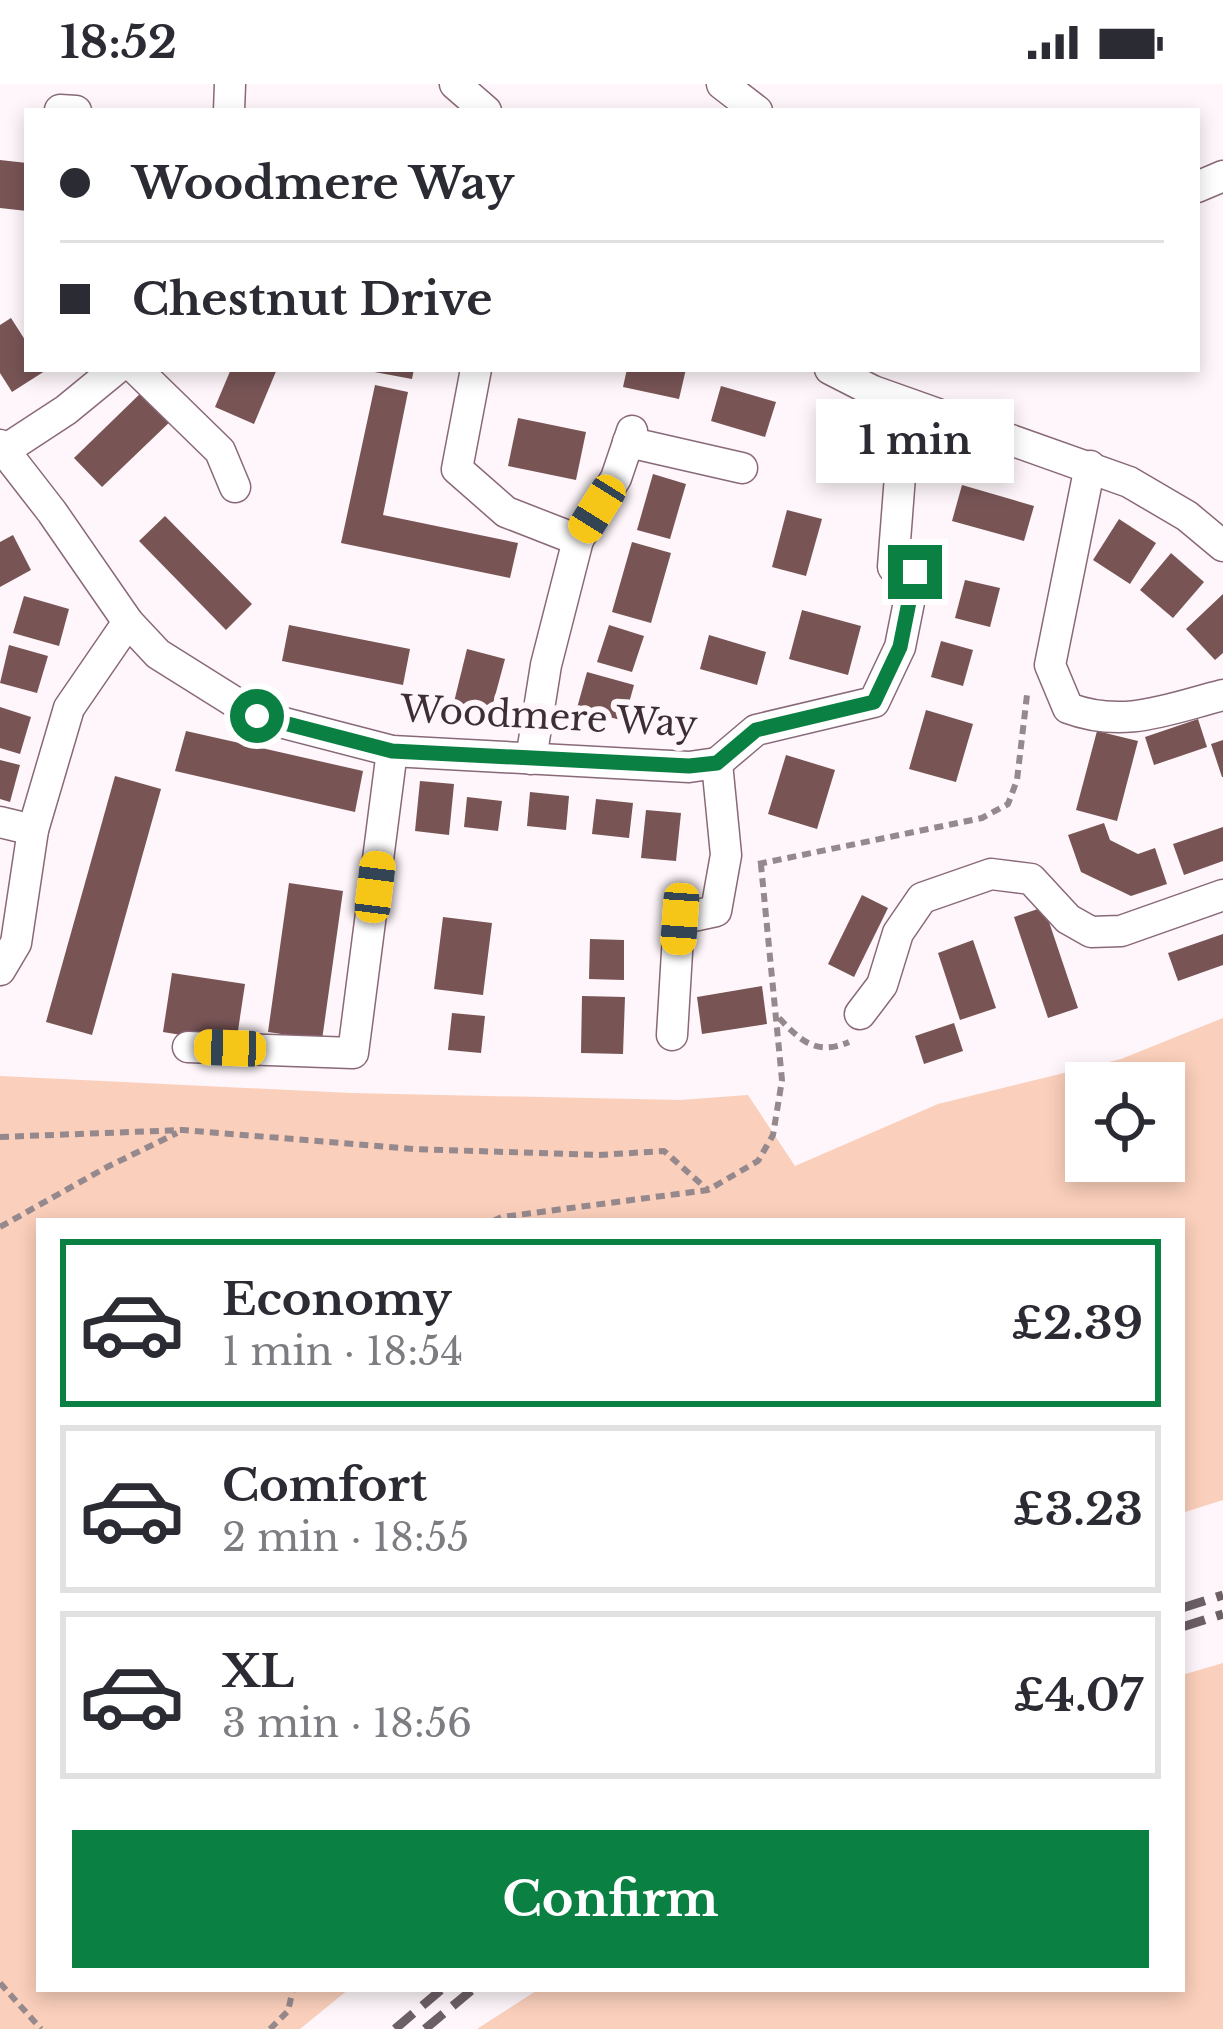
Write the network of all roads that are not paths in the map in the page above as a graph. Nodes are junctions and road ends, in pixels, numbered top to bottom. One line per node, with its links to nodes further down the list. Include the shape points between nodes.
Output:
1 (455, 84): 3 (street)
2 (722, 84): 4 (street)
3 (483, 108)
4 (754, 108)
5 (112, 372): 9 (street)
6 (139, 372): 13 (street, via 220,451)
7 (475, 372): 14 (street, via 457,469 506,512)
8 (836, 372): 11 (street)
9 (2, 448): 16 (street, Woodmere Way)
10 (902, 450): 20 (street, via 893,566 915,572 900,647 874,702 756,730)
11 (1090, 466): 15 (street, via 1187,516); 17 (street, via 1050,665 1068,708 1131,719)
12 (742, 468): 14 (street, via 630,436 616,478)
13 (235, 487)
14 (578, 540): 19 (street)
15 (1223, 546)
16 (128, 622): 18 (street, Woodmere Way, via 158,654 257,716); 22 (street, via 69,708)
17 (1223, 695)
18 (392, 751): 19 (street, Woodmere Way); 27 (street, via 353,1053)
19 (531, 758): 20 (street, Woodmere Way)
20 (717, 763): 26 (street, via 725,855 716,911 680,919)
21 (0, 822): 22 (street)
22 (33, 830): 24 (street, via 16,943)
23 (1223, 896): 25 (street, via 1121,931 1091,932 1030,879 991,874 922,898)
24 (0, 970)
25 (860, 1014)
26 (672, 1035)
27 (188, 1047)

